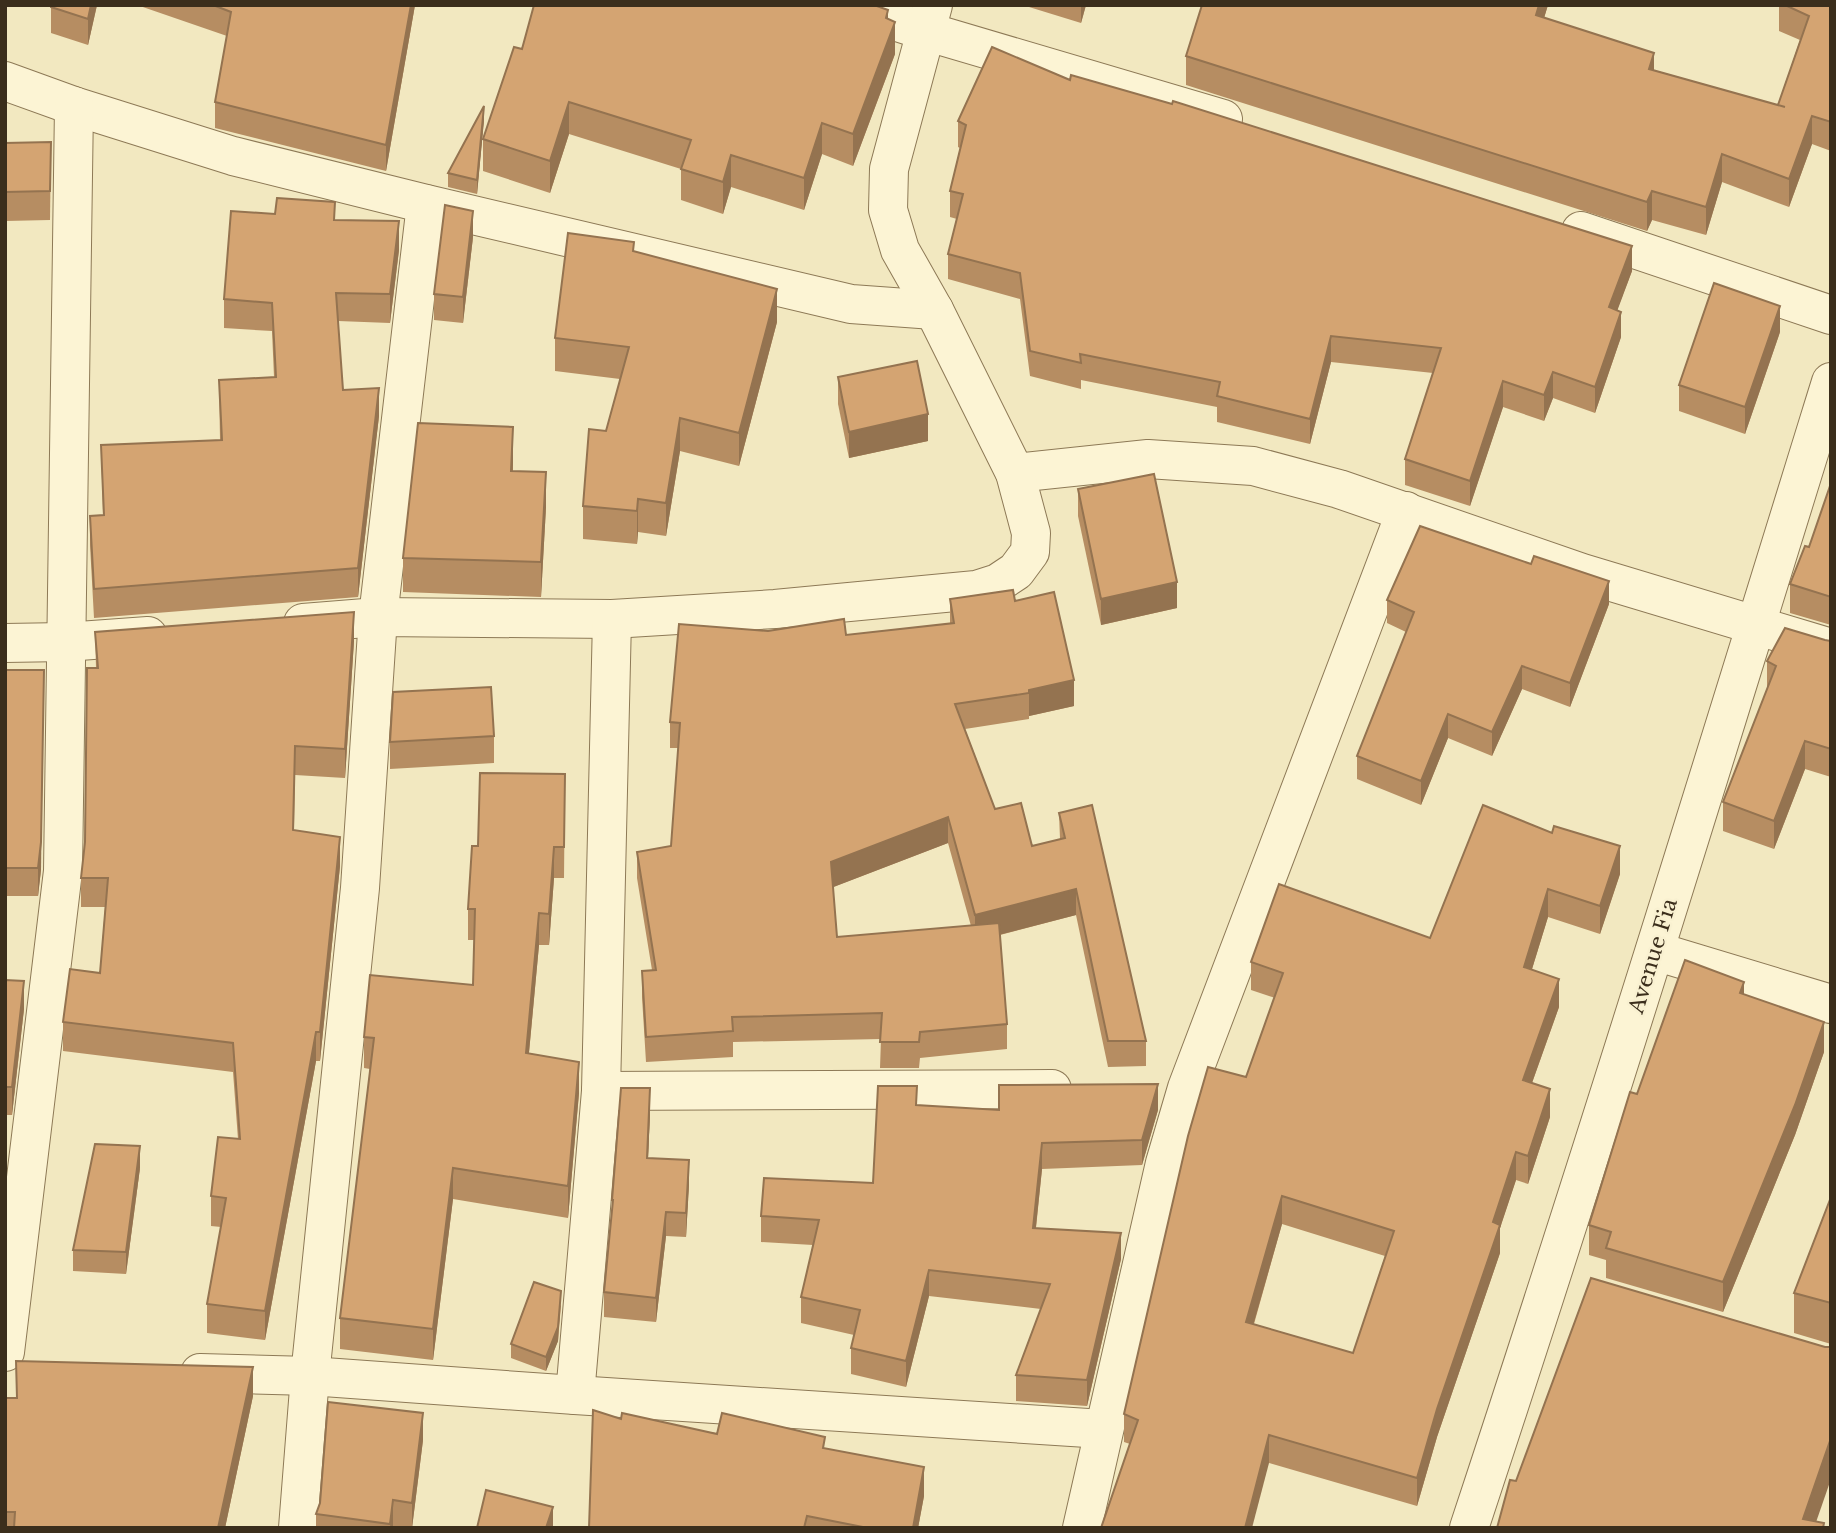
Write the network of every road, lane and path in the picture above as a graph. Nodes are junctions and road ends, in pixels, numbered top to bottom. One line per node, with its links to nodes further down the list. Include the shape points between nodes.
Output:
1 (845, 5): 2 (street)
2 (929, 18): 5 (street); 8 (street, via 888,169 888,210 900,250)
3 (5, 81): 4 (street)
4 (75, 106): 6 (street, via 233,156); 18 (street)
5 (1257, 130)
6 (426, 204): 8 (street, via 851,304); 13 (street)
7 (1544, 219): 9 (street)
8 (934, 310): 11 (street)
9 (1831, 315)
10 (1831, 382): 15 (street, Avenue Fia)
11 (1015, 473): 12 (street, via 1148,459 1253,466); 14 (street, via 1031,533 1030,552 1016,571 998,583 963,592)
12 (1406, 511): 15 (street, via 1582,573); 24 (street)
13 (378, 617): 14 (street); 16 (street); 29 (street, via 360,888)
14 (612, 619): 26 (street)
15 (1756, 625): 20 (street); 21 (street, Avenue Fia)
16 (269, 626)
17 (188, 632): 18 (street)
18 (65, 642): 19 (street); 27 (street, via 63,872)
19 (5, 643)
20 (1831, 648)
21 (1655, 951): 22 (street); 34 (street, Avenue Fia, via 1563,1288)
22 (1831, 1004)
23 (1146, 1088): 24 (street)
24 (1187, 1088): 31 (street)
25 (1091, 1089): 26 (street)
26 (601, 1091): 30 (street)
27 (14, 1363)
28 (171, 1372): 29 (street)
29 (310, 1376): 30 (street); 32 (street)
30 (575, 1395): 31 (street)
31 (1103, 1429): 33 (street)
32 (298, 1528)
33 (1082, 1528)
34 (1469, 1528)

